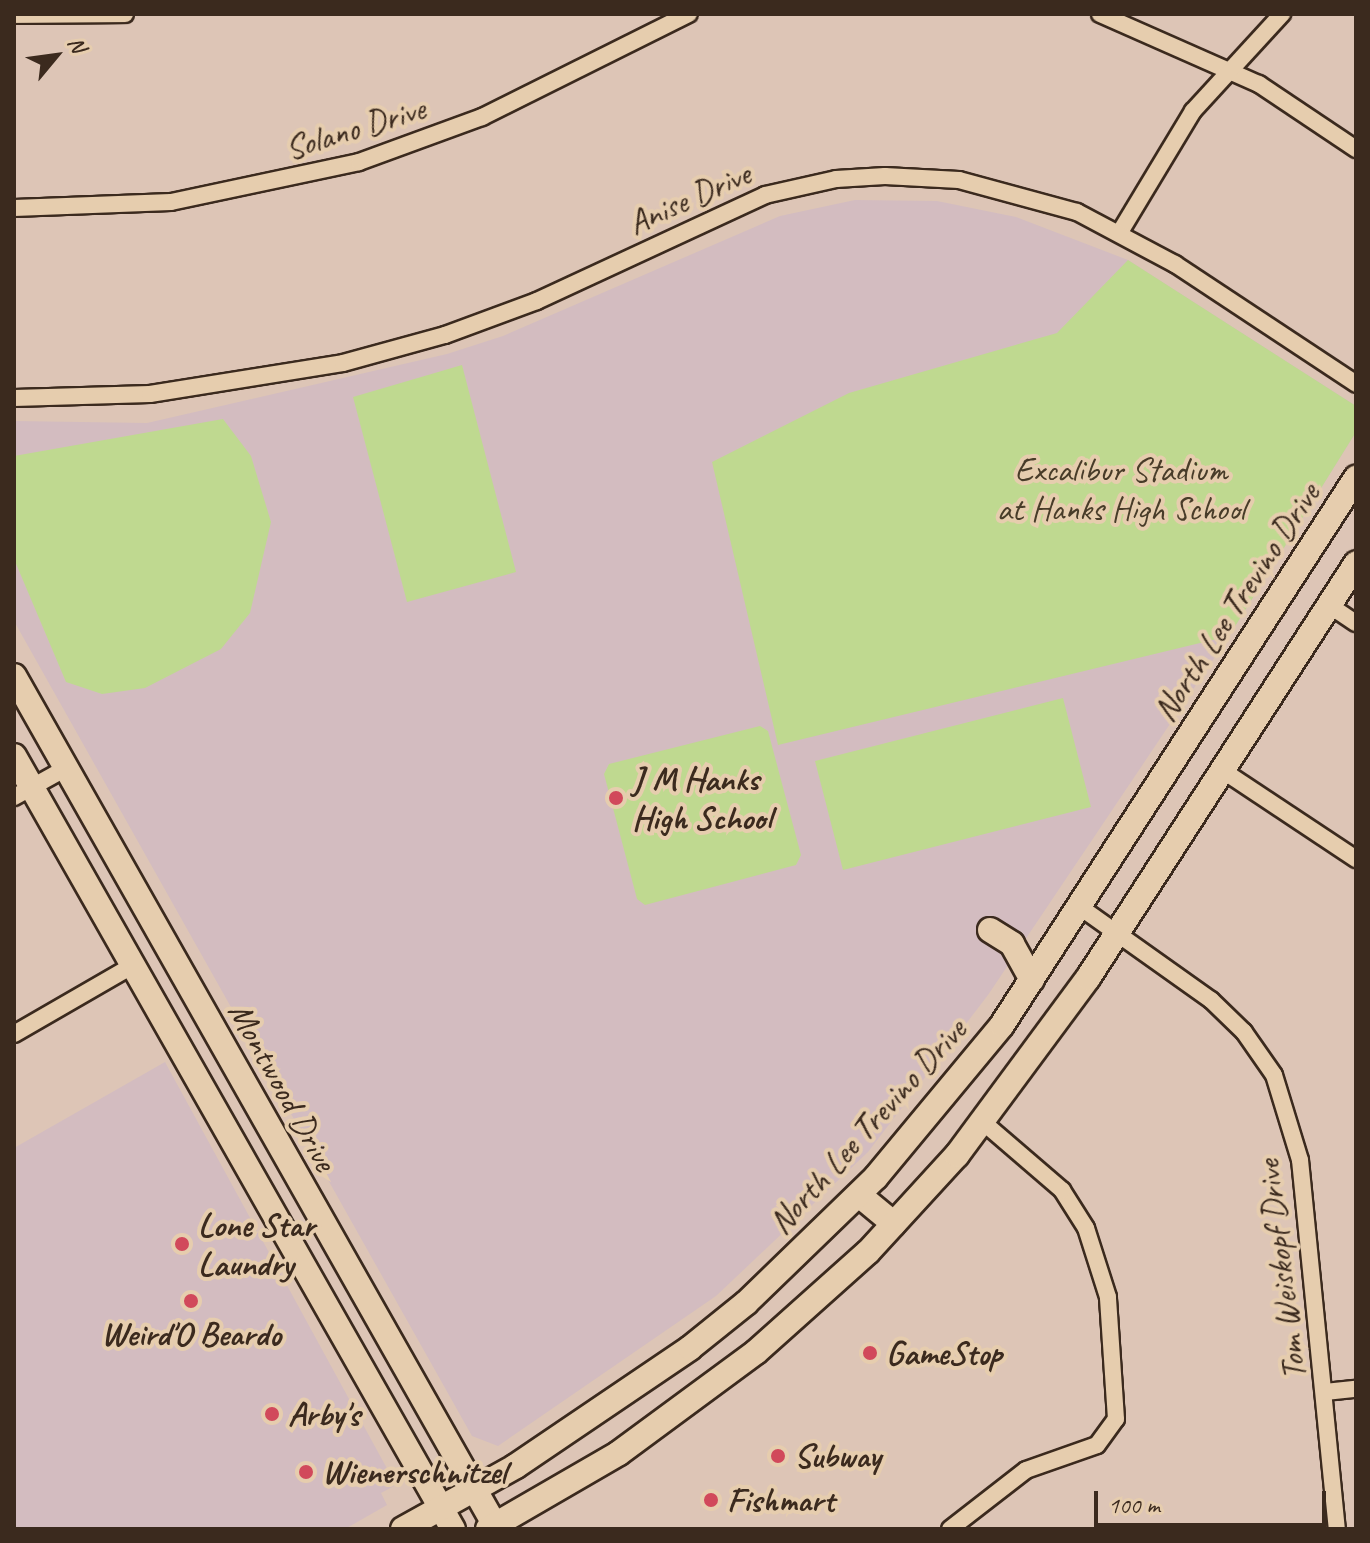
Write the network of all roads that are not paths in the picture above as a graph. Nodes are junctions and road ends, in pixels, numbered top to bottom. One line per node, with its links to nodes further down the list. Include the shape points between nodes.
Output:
1 (125, 14): 5 (street)
2 (689, 14): 8 (street, Solano Drive, via 482,117 359,162 171,202)
3 (1100, 14): 6 (street)
4 (1282, 14): 6 (street)
5 (14, 15)
6 (1227, 70): 7 (street, via 1259,84); 9 (street, via 1193,111)
7 (1356, 149)
8 (14, 208)
9 (1120, 232): 10 (street, Anise Drive); 11 (street, Anise Drive, via 1037,198 959,180 836,179 721,211 537,301 445,335 343,363 150,394)
10 (1356, 384)
11 (14, 398)
12 (1356, 478): 22 (main road, North Lee Trevino Drive)
13 (1356, 563): 14 (main road)
14 (1329, 605): 15 (street); 19 (main road)
15 (1356, 623)
16 (14, 676): 18 (main road, Montwood Drive)
17 (14, 756): 20 (main road)
18 (66, 768): 20 (street); 29 (main road, Montwood Drive)
19 (1222, 770): 21 (street); 24 (main road)
20 (23, 792): 25 (main road)
21 (1356, 859)
22 (1080, 907): 24 (street, Tom Weiskopf Drive); 26 (main road, North Lee Trevino Drive)
23 (990, 930): 26 (main road, via 1012,944)
24 (1114, 933): 28 (main road); 34 (street, Tom Weiskopf Drive, via 1211,1000 1244,1032 1274,1075 1300,1160)
25 (132, 966): 27 (street); 30 (main road)
26 (1032, 980): 31 (main road, North Lee Trevino Drive, via 967,1073)
27 (14, 1034)
28 (983, 1122): 32 (main road); 40 (street, via 1062,1190 1086,1228 1108,1297 1116,1419 1097,1445 1026,1470)
29 (272, 1136): 30 (main road); 35 (main road, Montwood Drive)
30 (238, 1154): 36 (main road)
31 (859, 1195): 32 (main road); 35 (main road, North Lee Trevino Drive, via 746,1303 690,1348)
32 (894, 1224): 37 (main road, via 817,1300 702,1393 619,1453)
33 (1356, 1389): 34 (street)
34 (1325, 1392): 41 (street, Tom Weiskopf Drive)
35 (475, 1489): 36 (main road, North Lee Trevino Drive); 37 (main road, Montwood Drive)
36 (441, 1507): 38 (main road, North Lee Trevino Drive); 39 (main road)
37 (493, 1528)
38 (403, 1529)
39 (453, 1529)
40 (950, 1529)
41 (1337, 1529)

